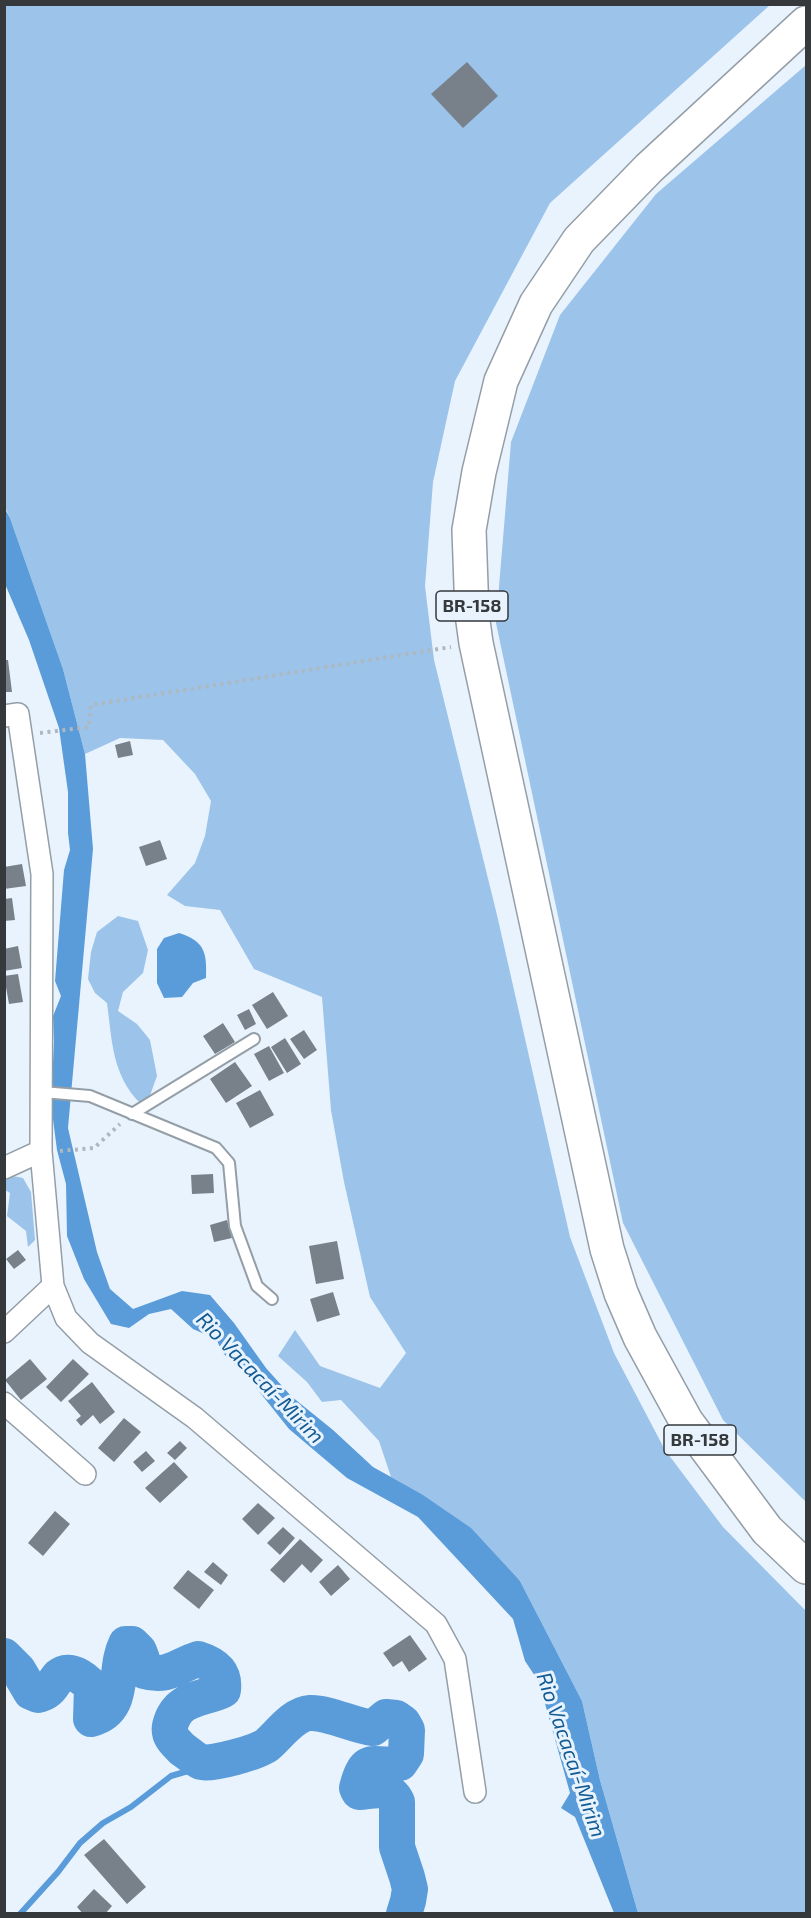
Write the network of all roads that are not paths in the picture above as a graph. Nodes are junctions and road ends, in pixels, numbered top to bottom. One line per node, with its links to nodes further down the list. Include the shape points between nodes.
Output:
1 (807, 23): 13 (highway, BR-158, via 641,176 579,240 536,304 501,381 479,472 470,530 476,643 607,1249 621,1293 686,1421 767,1530)
2 (11, 715): 4 (street, via 42,873)
3 (254, 1039): 5 (lane)
4 (42, 1092): 5 (lane, via 90,1096); 6 (street)
5 (132, 1113): 9 (lane, via 216,1148 229,1163 235,1226 257,1286)
6 (41, 1151): 7 (street); 8 (street)
7 (4, 1168)
8 (53, 1286): 10 (street); 14 (street, via 66,1318 90,1343 195,1418 436,1624 455,1659)
9 (272, 1299)
10 (4, 1332)
11 (4, 1402): 12 (street)
12 (85, 1474)
13 (807, 1567)
14 (475, 1792)

